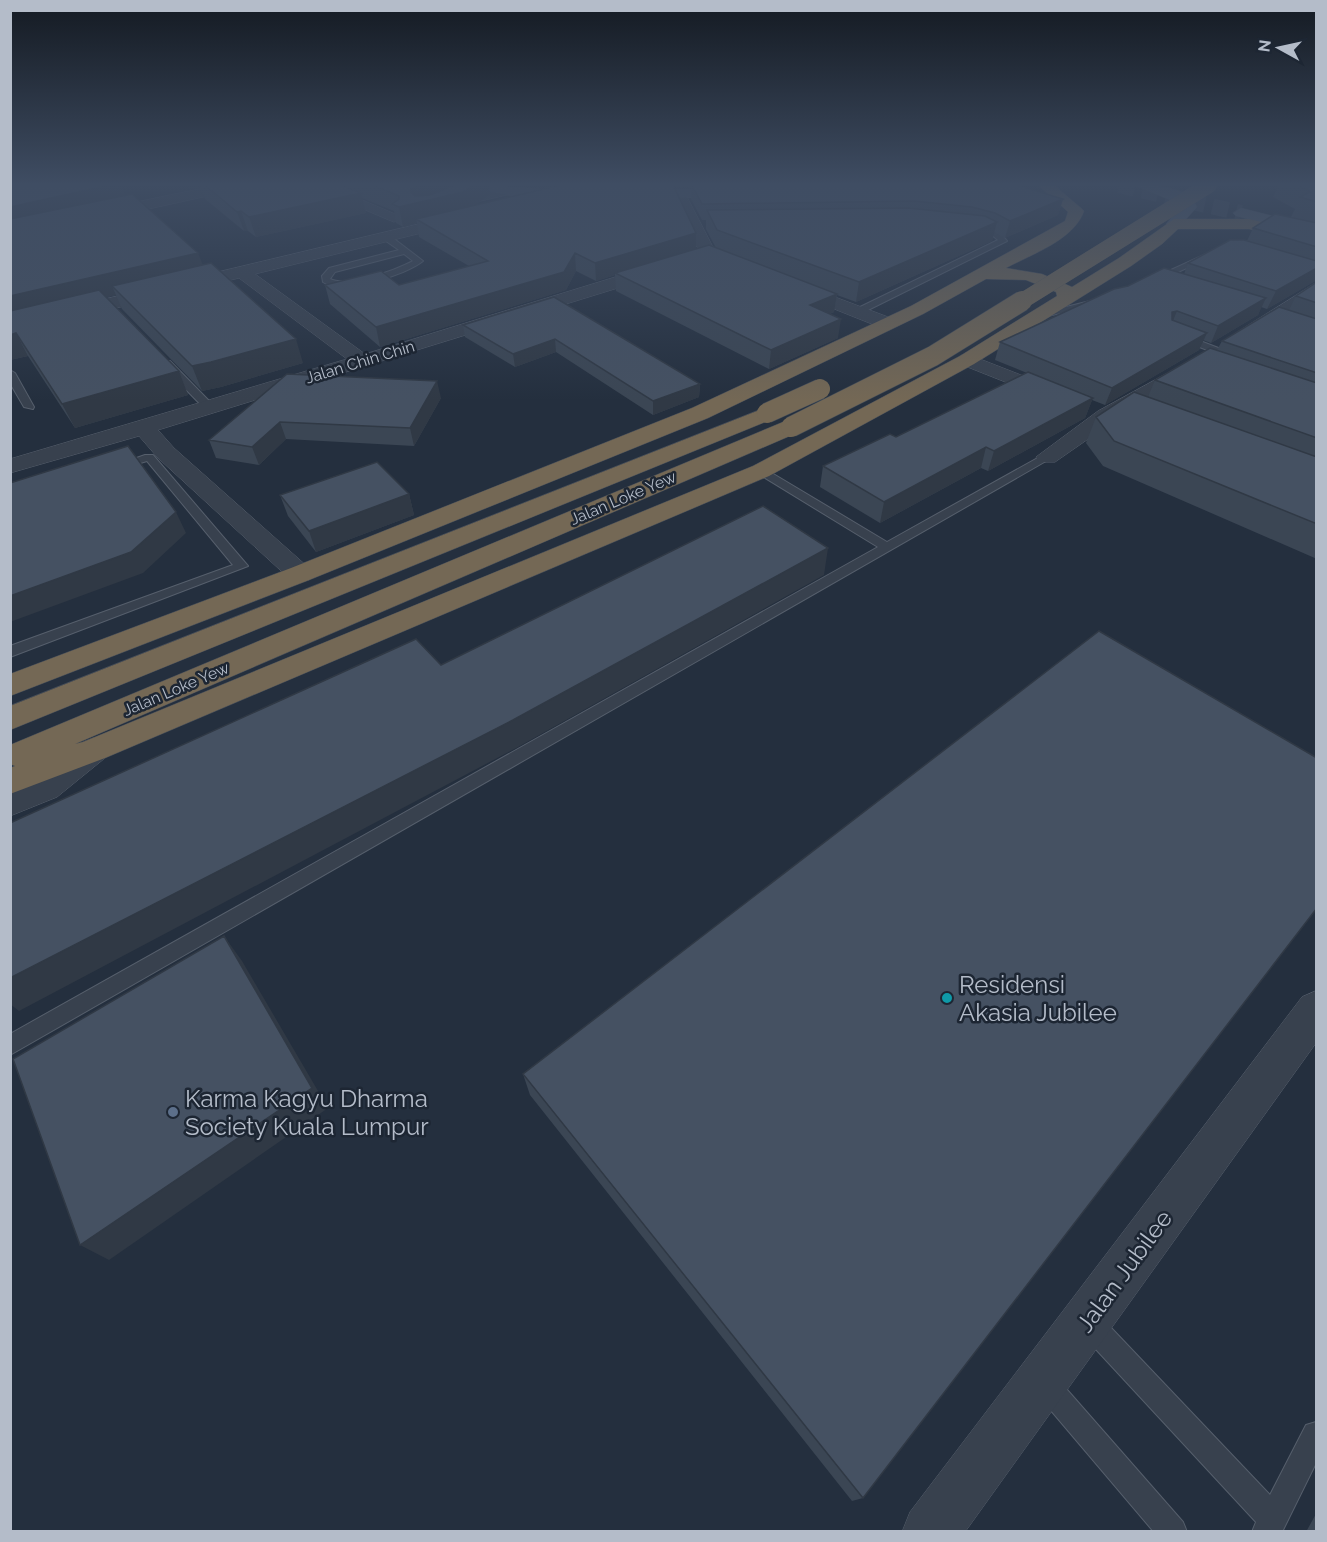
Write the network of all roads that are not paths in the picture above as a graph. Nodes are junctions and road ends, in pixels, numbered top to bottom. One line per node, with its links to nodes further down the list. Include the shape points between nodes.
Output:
1 (304, 257): 12 (street)
2 (382, 257): 3 (lane, via 332,270 326,280 332,284 350,283 400,272 419,261)
3 (413, 257)
4 (699, 257): 29 (street, Jalan Chin Chin)
5 (717, 257): 21 (street)
6 (970, 257): 21 (lane)
7 (1013, 257): 13 (highway)
8 (1093, 257): 49 (highway, Jalan Loke Yew, bridge, via 933,356 791,427)
9 (1131, 257): 19 (highway)
10 (1209, 257): 14 (lane)
11 (1044, 264): 18 (highway)
12 (242, 272): 24 (street, via 113,308); 29 (street)
13 (980, 275): 19 (highway, via 1002,273 1037,278 1064,289); 23 (highway)
14 (1156, 278): 15 (lane); 16 (lane)
15 (1147, 283)
16 (1177, 285)
17 (1317, 288): 26 (street)
18 (1004, 289)
19 (1067, 299): 22 (highway)
20 (1109, 300): 22 (lane)
21 (859, 311): 23 (street)
22 (1037, 316): 28 (highway)
23 (889, 324): 42 (highway, via 700,413)
24 (10, 328)
25 (1170, 333): 26 (lane)
26 (1218, 351): 34 (street, via 1200,367)
27 (155, 352): 33 (lane)
28 (967, 360): 34 (street, via 1079,405); 40 (highway)
29 (362, 361): 33 (street, Jalan Chin Chin)
30 (10, 373): 32 (lane)
31 (831, 384): 47 (highway, Jalan Loke Yew, bridge)
32 (29, 407)
33 (210, 408): 36 (street, Jalan Chin Chin)
34 (1114, 411): 35 (street); 37 (street)
35 (1144, 415)
36 (144, 428): 38 (street, Jalan Chin Chin); 42 (street, via 166,453)
37 (1047, 457): 41 (lane)
38 (10, 466)
39 (106, 471): 43 (lane, via 148,457 241,566)
40 (761, 471): 41 (lane); 48 (highway)
41 (886, 547): 53 (lane)
42 (300, 574): 44 (highway)
43 (10, 652)
44 (92, 655): 45 (highway); 46 (highway)
45 (10, 686)
46 (10, 693)
47 (10, 719)
48 (94, 750): 50 (highway); 51 (street, via 45,788)
49 (10, 759)
50 (10, 781)
51 (10, 804)
52 (1317, 1010): 54 (street, Jalan Jubilee)
53 (10, 1046)
54 (1088, 1321): 55 (street, Jalan Jubilee); 57 (lane)
55 (1044, 1382): 58 (street, Jalan Jubilee); 59 (lane)
56 (1317, 1435): 57 (lane)
57 (1269, 1525)
58 (930, 1532)
59 (1173, 1532)

